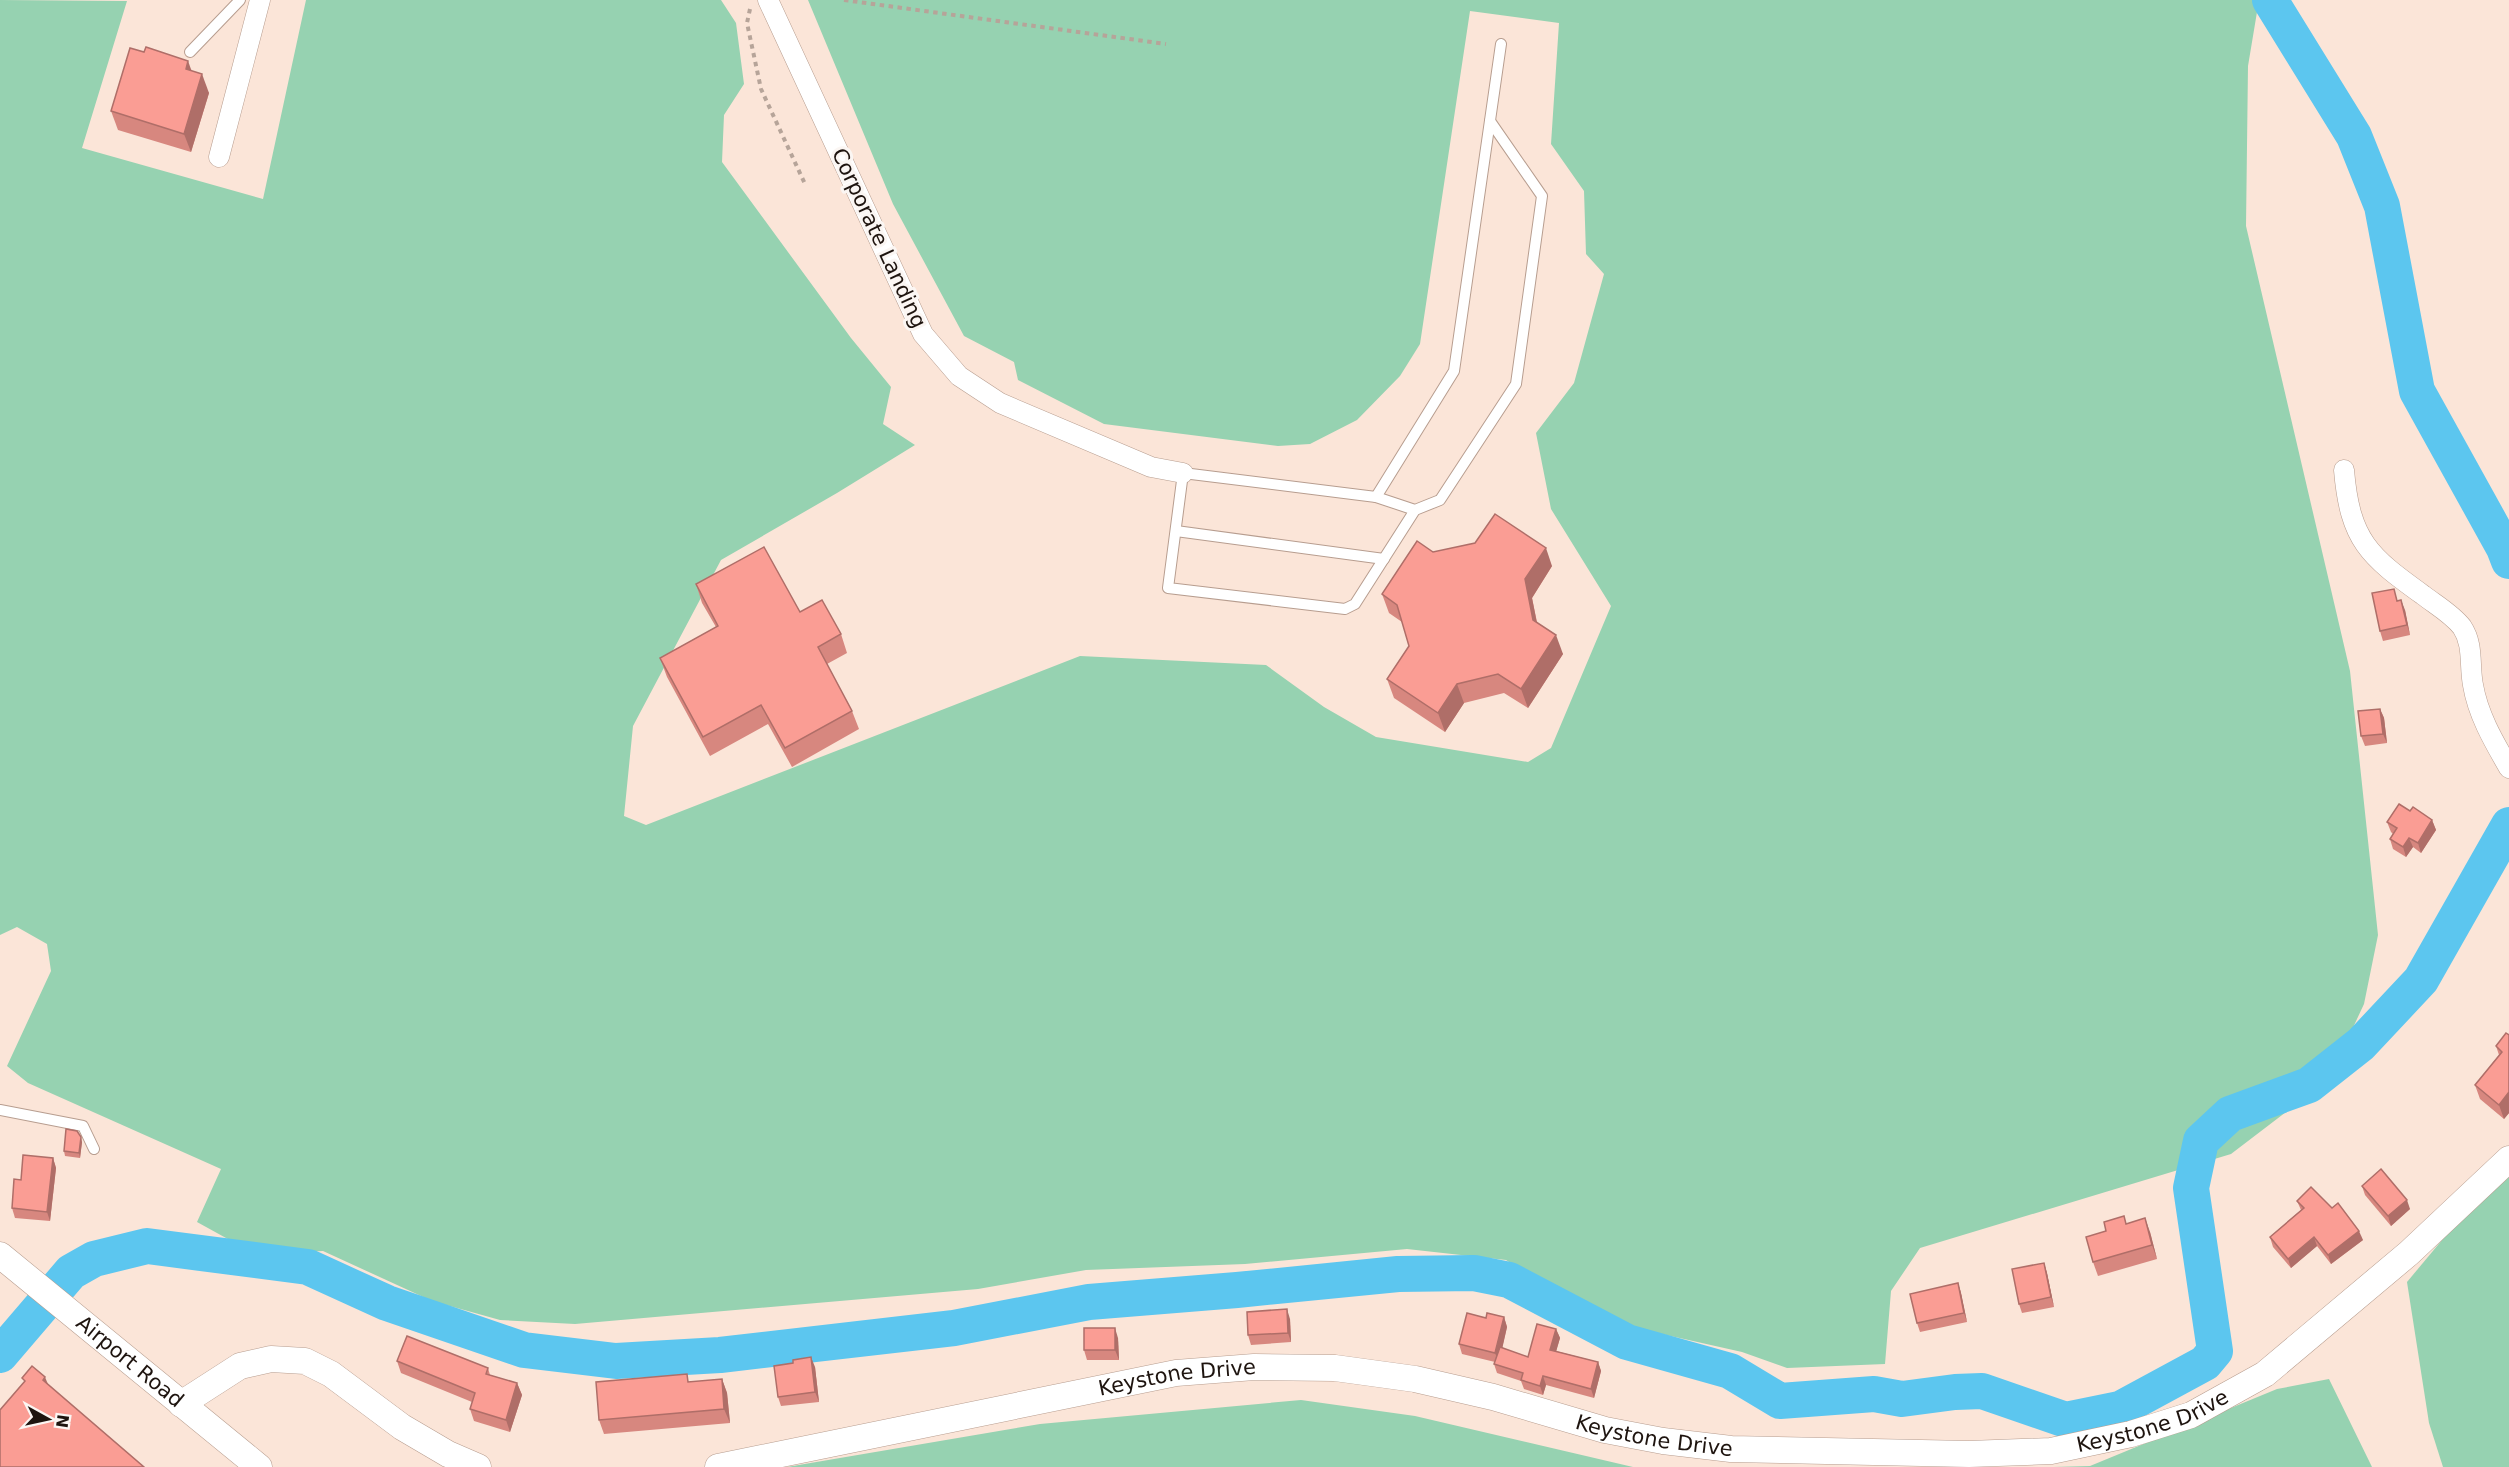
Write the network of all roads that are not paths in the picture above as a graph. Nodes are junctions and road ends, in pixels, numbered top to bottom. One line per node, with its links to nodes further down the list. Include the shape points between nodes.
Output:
1 (240, 0): 5 (lane)
2 (260, 0): 7 (street)
3 (760, 1): 9 (street, Corporate Landing, via 923,334 959,376 1000,403 1046,423 1151,467)
4 (1501, 44): 6 (lane)
5 (190, 52)
6 (1490, 121): 10 (lane, via 1454,371); 11 (lane, via 1542,196 1516,384 1440,500)
7 (219, 157)
8 (2344, 470): 14 (street, via 2353,520 2367,548 2384,567 2462,628 2471,651 2477,704)
9 (1184, 473): 10 (lane); 12 (lane)
10 (1376, 497): 11 (lane)
11 (1415, 510): 13 (lane)
12 (1176, 531): 13 (lane); 13 (lane, via 1168,588 1345,609 1355,604)
13 (1384, 559)
14 (2509, 768)
15 (0, 1110): 16 (lane, via 83,1126)
16 (94, 1149)
17 (2509, 1159): 22 (street, Keystone Drive, via 2409,1253 2265,1374 2191,1415 2130,1434 2051,1451 1969,1454 1731,1449 1663,1442 1415,1379 1335,1368 1254,1367 1176,1373)
18 (0, 1255): 19 (street, Airport Road)
19 (181, 1404): 20 (street, Airport Road); 21 (street, via 240,1366 271,1359 305,1361 331,1374 411,1432)
20 (259, 1467)
21 (478, 1467)
22 (718, 1467)

